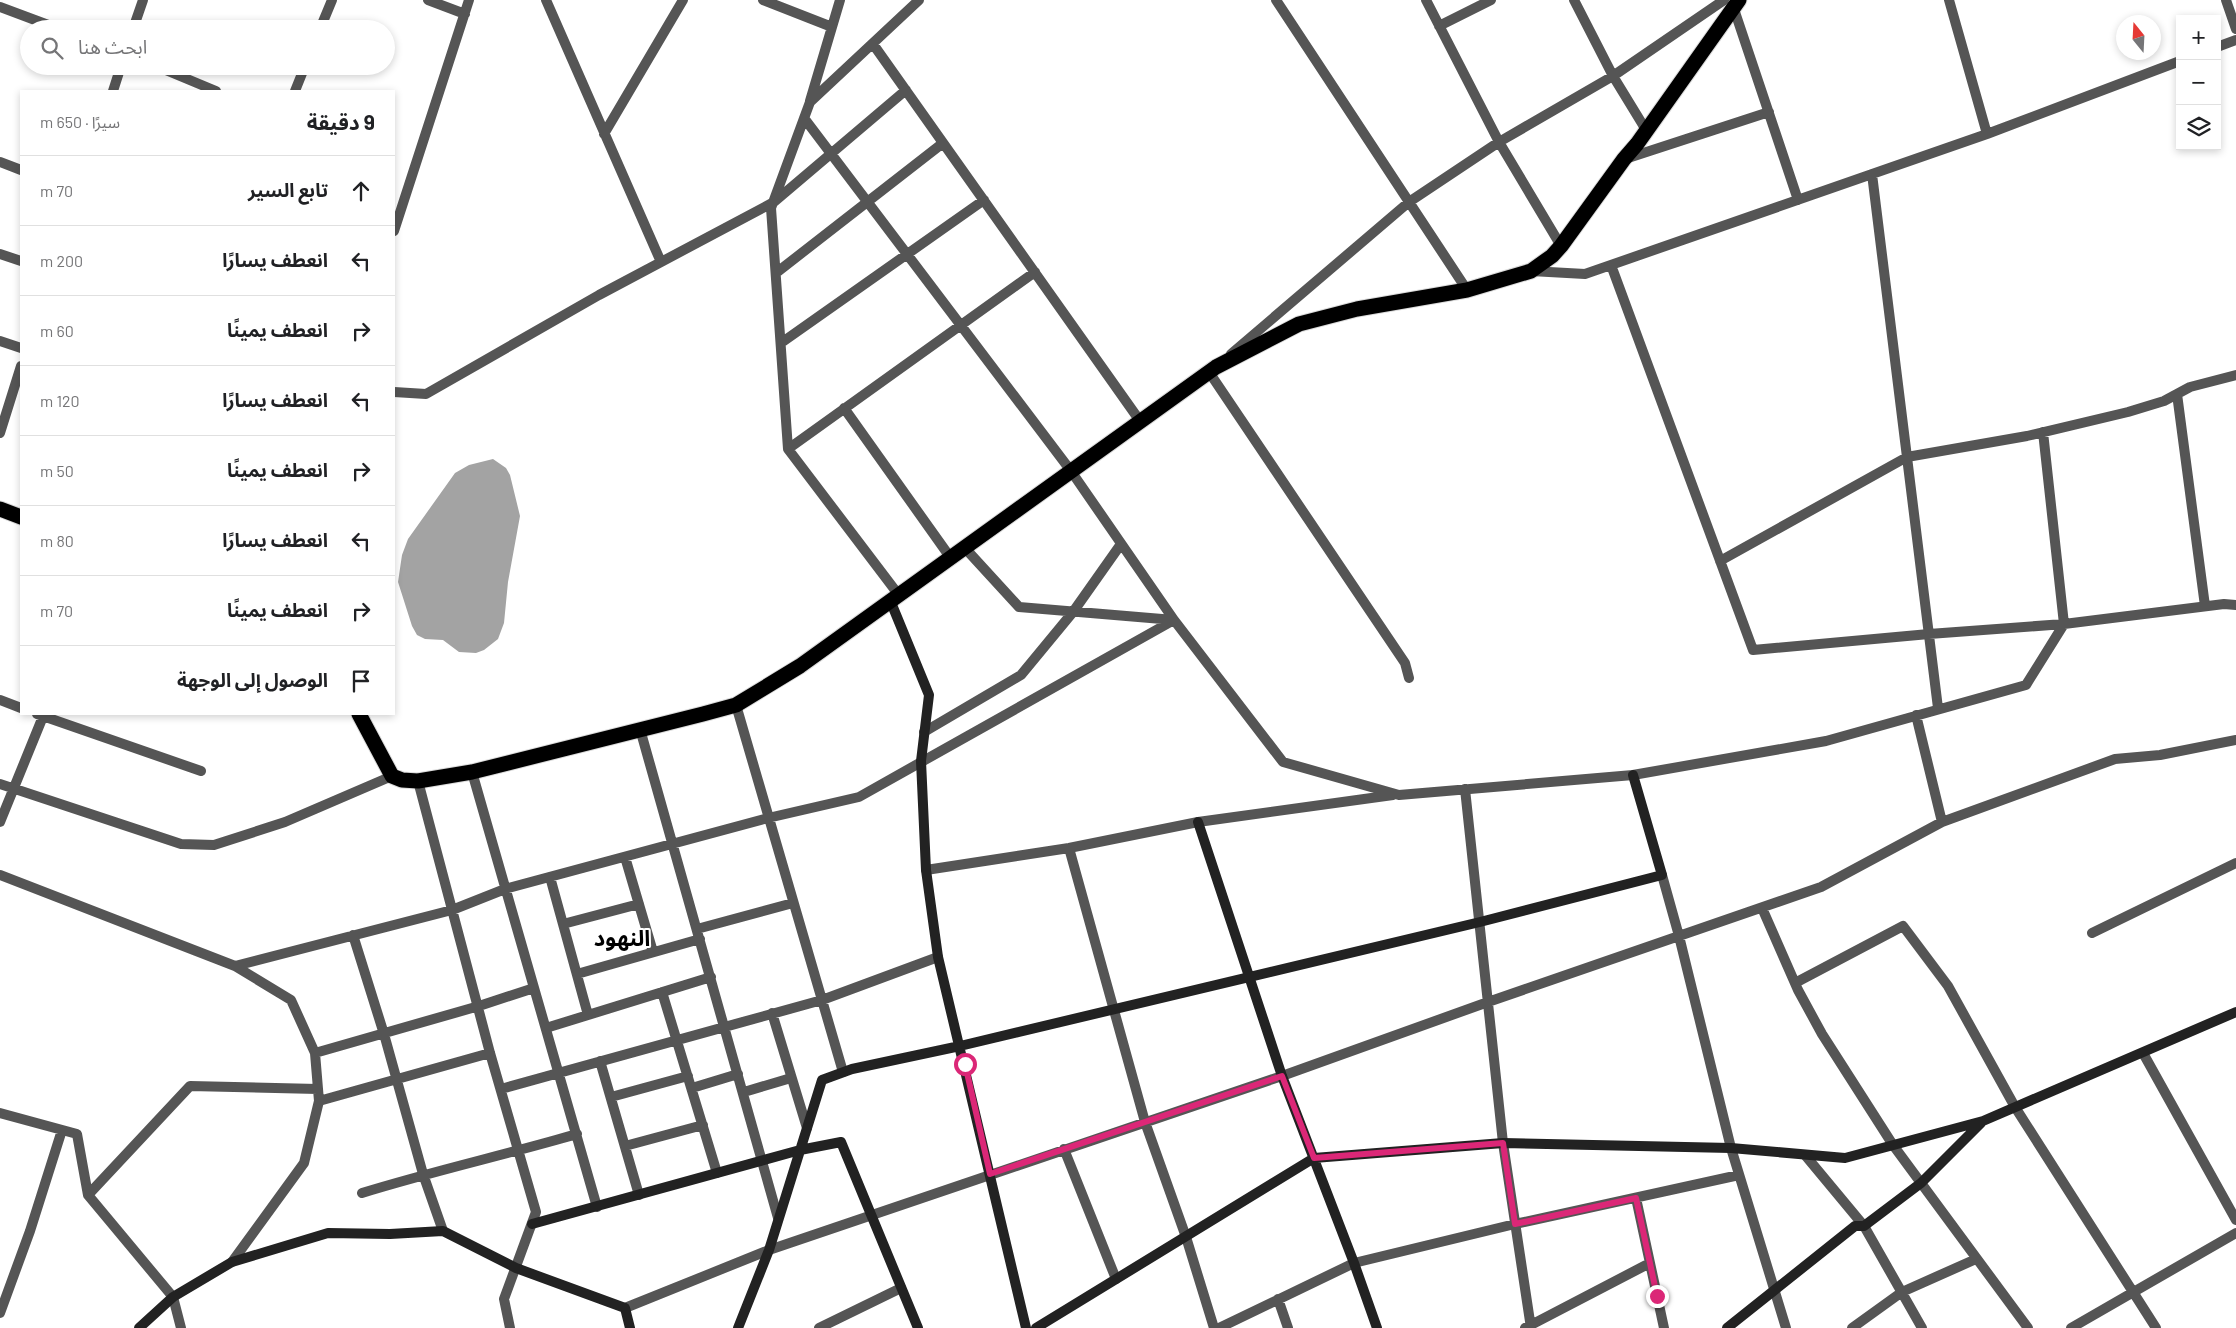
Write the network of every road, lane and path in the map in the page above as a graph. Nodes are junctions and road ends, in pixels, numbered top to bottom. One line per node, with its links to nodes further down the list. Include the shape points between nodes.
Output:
1 (143, 0): 20 (street)
2 (332, 0): 21 (street)
3 (428, 0): 18 (street)
4 (469, 0): 18 (street)
5 (546, 0): 41 (street)
6 (683, 0): 41 (street)
7 (763, 0): 23 (street)
8 (840, 0): 23 (street)
9 (919, 0): 26 (street)
10 (1276, 0): 54 (street)
11 (1426, 0): 22 (street)
12 (1491, 0): 22 (street)
13 (1574, 0): 32 (street)
14 (1949, 0): 42 (street)
15 (2226, 0): 24 (street)
16 (1733, 3): 32 (street); 38 (street); 40 (highway)
17 (0, 7): 19 (street)
18 (465, 14): 55 (street)
19 (35, 20)
20 (136, 20)
21 (324, 20)
22 (1439, 26): 43 (street)
23 (832, 27): 37 (street)
24 (2236, 29)
25 (2236, 40): 27 (street)
26 (873, 44): 36 (street); 37 (street)
27 (2221, 46)
28 (2176, 63): 42 (street)
29 (118, 75): 33 (street)
30 (178, 75): 34 (street)
31 (301, 75): 35 (street)
32 (1613, 76): 40 (street); 43 (street)
33 (113, 90)
34 (214, 90)
35 (295, 90)
36 (906, 90): 44 (street); 45 (street)
37 (810, 102): 39 (street)
38 (1769, 112): 46 (street); 51 (street)
39 (804, 118): 45 (street); 52 (street)
40 (1646, 130): 46 (highway)
41 (604, 134): 60 (street)
42 (1987, 134): 49 (street)
43 (1499, 142): 54 (street); 56 (street)
44 (943, 143): 50 (street); 53 (street)
45 (831, 153): 52 (street); 53 (street)
46 (1624, 159): 56 (highway)
47 (0, 162): 48 (street)
48 (20, 170)
49 (1872, 174): 51 (street); 80 (street)
50 (984, 200): 58 (street); 62 (street)
51 (1798, 200): 61 (street)
52 (774, 202): 60 (street); 64 (street, via 771,208)
53 (868, 202): 58 (street); 64 (street)
54 (1409, 202): 65 (street); 71 (street)
55 (395, 228)
56 (1561, 246): 63 (highway)
57 (0, 254): 59 (street)
58 (907, 254): 66 (street); 68 (street)
59 (20, 262)
60 (660, 262): 73 (street, via 426,394)
61 (1611, 264): 63 (street, via 1585,274); 87 (street)
62 (1035, 272): 66 (street); 76 (street)
63 (1531, 272): 65 (highway)
64 (776, 273): 68 (street)
65 (1467, 290): 71 (highway, via 1357,309 1299,324)
66 (961, 325): 75 (street); 81 (street)
67 (0, 341): 69 (street)
68 (781, 343): 79 (street)
69 (20, 348)
70 (20, 369): 78 (street)
71 (1212, 370): 76 (highway); 95 (street, via 1405,663)
72 (2236, 375): 74 (street)
73 (395, 392)
74 (2177, 394): 77 (street, via 2128,412); 90 (street)
75 (844, 408): 79 (street); 86 (street)
76 (1140, 421): 81 (highway)
77 (2043, 432): 80 (street); 93 (street)
78 (0, 433)
79 (788, 449): 88 (street)
80 (1907, 458): 87 (street); 94 (street)
81 (1071, 471): 84 (street); 85 (highway)
82 (0, 510): 83 (highway)
83 (20, 517)
84 (1121, 544): 91 (street); 92 (street)
85 (964, 547): 86 (highway); 91 (street, via 1019,607)
86 (950, 557): 88 (highway)
87 (1720, 561): 94 (street, via 1753,650)
88 (894, 597): 97 (highway, via 800,666); 104 (street, via 928,695)
89 (2236, 605): 90 (street)
90 (2205, 606): 93 (street)
91 (1073, 612): 92 (street); 104 (street, via 1021,675)
92 (1174, 620): 106 (street); 115 (street, via 1283,762)
93 (2064, 624): 94 (street); 99 (street, via 2026,685)
94 (1929, 634): 99 (street)
95 (1409, 678)
96 (0, 700): 98 (street)
97 (736, 705): 103 (highway); 116 (street)
98 (20, 708)
99 (1938, 708): 102 (street)
100 (41, 715): 107 (street); 113 (street)
101 (360, 715): 110 (highway)
102 (1916, 715): 109 (street, via 1826,741); 119 (street)
103 (640, 729): 108 (highway); 120 (street)
104 (924, 732): 106 (street)
105 (2236, 740): 119 (street, via 2160,755 2115,759)
106 (920, 761): 116 (street, via 860,797); 124 (street)
107 (201, 771)
108 (472, 772): 111 (highway); 128 (street)
109 (1633, 775): 114 (street); 126 (street)
110 (392, 776): 111 (highway); 113 (street, via 286,822 214,845 181,844)
111 (418, 781): 132 (street)
112 (0, 784): 113 (street)
113 (14, 789): 117 (street)
114 (1465, 789): 115 (street); 133 (street)
115 (1399, 795): 118 (street)
116 (768, 818): 120 (street); 129 (street)
117 (0, 822)
118 (1198, 822): 121 (street); 143 (street)
119 (1942, 822): 131 (street, via 1821,887)
120 (673, 844): 122 (street); 136 (street)
121 (1069, 848): 124 (street); 151 (street)
122 (625, 857): 127 (street); 130 (street)
123 (2236, 863): 135 (street)
124 (926, 870): 140 (street)
125 (0, 875): 141 (street)
126 (1662, 875): 133 (street); 138 (street)
127 (550, 877): 128 (street); 134 (street)
128 (506, 889): 132 (street); 146 (street)
129 (793, 903): 136 (street); 148 (street)
130 (639, 904): 134 (street); 139 (street)
131 (1762, 908): 138 (street); 145 (street)
132 (452, 910): 137 (street); 150 (street)
133 (1480, 922): 143 (street); 149 (street)
134 (563, 924): 142 (street)
135 (2092, 932)
136 (699, 934): 139 (street); 144 (street)
137 (353, 935): 141 (street); 157 (street)
138 (1680, 936): 149 (street); 188 (street)
139 (653, 952): 142 (street)
140 (938, 957): 148 (street); 159 (street)
141 (235, 966): 160 (street, via 291,1000)
142 (577, 974): 154 (street)
143 (1249, 976): 151 (street); 168 (street)
144 (711, 977): 147 (street); 155 (street)
145 (1794, 983): 177 (street, via 1903,926 1948,986); 186 (street, via 1822,1034)
146 (534, 988): 150 (street); 156 (street)
147 (662, 992): 154 (street); 158 (street)
148 (822, 1000): 153 (street); 165 (street)
149 (1488, 1002): 168 (street); 185 (street)
150 (479, 1006): 157 (street); 162 (street)
151 (1113, 1009): 159 (street); 180 (street)
152 (2236, 1012): 161 (street)
153 (772, 1013): 155 (street); 169 (street)
154 (588, 1015): 156 (street)
155 (725, 1026): 158 (street); 166 (street)
156 (546, 1028): 164 (street)
157 (384, 1034): 160 (street); 170 (street)
158 (676, 1039): 163 (street); 167 (street)
159 (960, 1046): 165 (street); 197 (street)
160 (315, 1053): 172 (street)
161 (2143, 1053): 177 (street); 207 (street)
162 (490, 1054): 170 (street); 173 (street)
163 (600, 1060): 164 (street); 175 (street)
164 (560, 1072): 173 (street); 184 (street)
165 (843, 1072): 182 (street, via 822,1080)
166 (738, 1074): 171 (street); 174 (street)
167 (688, 1076): 171 (street); 175 (street)
168 (1282, 1076): 180 (street); 193 (street)
169 (791, 1078): 174 (street); 182 (street)
170 (395, 1080): 176 (street); 196 (street)
171 (692, 1088): 181 (street)
172 (318, 1089): 176 (street); 201 (street, via 190,1086)
173 (500, 1089): 191 (street)
174 (744, 1092): 194 (street)
175 (611, 1097): 187 (street)
176 (319, 1101): 216 (street, via 304,1163)
177 (2016, 1107): 179 (street); 224 (street)
178 (0, 1113): 183 (street)
179 (1983, 1121): 186 (street); 199 (street)
180 (1145, 1122): 189 (street); 213 (street)
181 (703, 1125): 187 (street); 195 (street)
182 (807, 1128): 190 (street)
183 (62, 1130): 201 (street, via 77,1134); 228 (street)
184 (577, 1134): 191 (street); 204 (street)
185 (1503, 1143): 188 (street); 193 (street); 209 (street)
186 (1893, 1145): 192 (street, via 1845,1158); 199 (street)
187 (625, 1146): 202 (street)
188 (1730, 1148): 192 (street); 198 (street)
189 (1064, 1149): 197 (street); 220 (street)
190 (800, 1150): 194 (street); 205 (street, via 841,1142); 206 (street)
191 (519, 1151): 196 (street); 208 (street, via 536,1212)
192 (1805, 1155): 210 (street)
193 (1314, 1158): 213 (street); 217 (street)
194 (763, 1160): 195 (street); 206 (street)
195 (717, 1173): 202 (street)
196 (423, 1174): 200 (street); 211 (street)
197 (990, 1174): 205 (street); 238 (street)
198 (1739, 1175): 203 (street); 222 (street)
199 (1921, 1183): 210 (street); 215 (street)
200 (362, 1193)
201 (88, 1195): 225 (street)
202 (639, 1195): 204 (street)
203 (1636, 1198): 209 (street); 218 (street)
204 (597, 1206): 208 (street)
205 (871, 1215): 214 (street); 221 (street)
206 (778, 1218): 214 (street)
207 (2236, 1220)
208 (532, 1224): 219 (street)
209 (1515, 1224): 217 (street); 229 (street)
210 (1864, 1226): 222 (street, via 1855,1226); 223 (street)
211 (443, 1231): 216 (street, via 328,1233); 219 (street)
212 (2236, 1233): 224 (street)
213 (1186, 1236): 220 (street); 240 (street)
214 (768, 1250): 227 (street); 235 (street)
215 (1976, 1259): 223 (street); 248 (street)
216 (232, 1262): 225 (street)
217 (1354, 1263): 226 (street); 243 (street)
218 (1650, 1263): 229 (street); 244 (street)
219 (516, 1268): 227 (street); 233 (street, via 504,1298)
220 (1116, 1280): 239 (street)
221 (901, 1288): 236 (street); 237 (street)
222 (1776, 1290): 245 (street); 246 (street)
223 (1902, 1292): 230 (street); 247 (street)
224 (2133, 1292): 249 (street); 250 (street)
225 (173, 1297): 231 (street); 232 (street)
226 (1278, 1299): 241 (street); 242 (street)
227 (625, 1308): 234 (street)
228 (0, 1313)
229 (1528, 1327)
230 (1854, 1327)
231 (139, 1328)
232 (181, 1328)
233 (510, 1328)
234 (630, 1328)
235 (738, 1328)
236 (819, 1328)
237 (918, 1328)
238 (1026, 1328)
239 (1036, 1328)
240 (1214, 1328)
241 (1219, 1328)
242 (1288, 1328)
243 (1377, 1328)
244 (1664, 1328)
245 (1727, 1328)
246 (1786, 1328)
247 (1922, 1328)
248 (2028, 1328)
249 (2071, 1328)
250 (2156, 1328)

